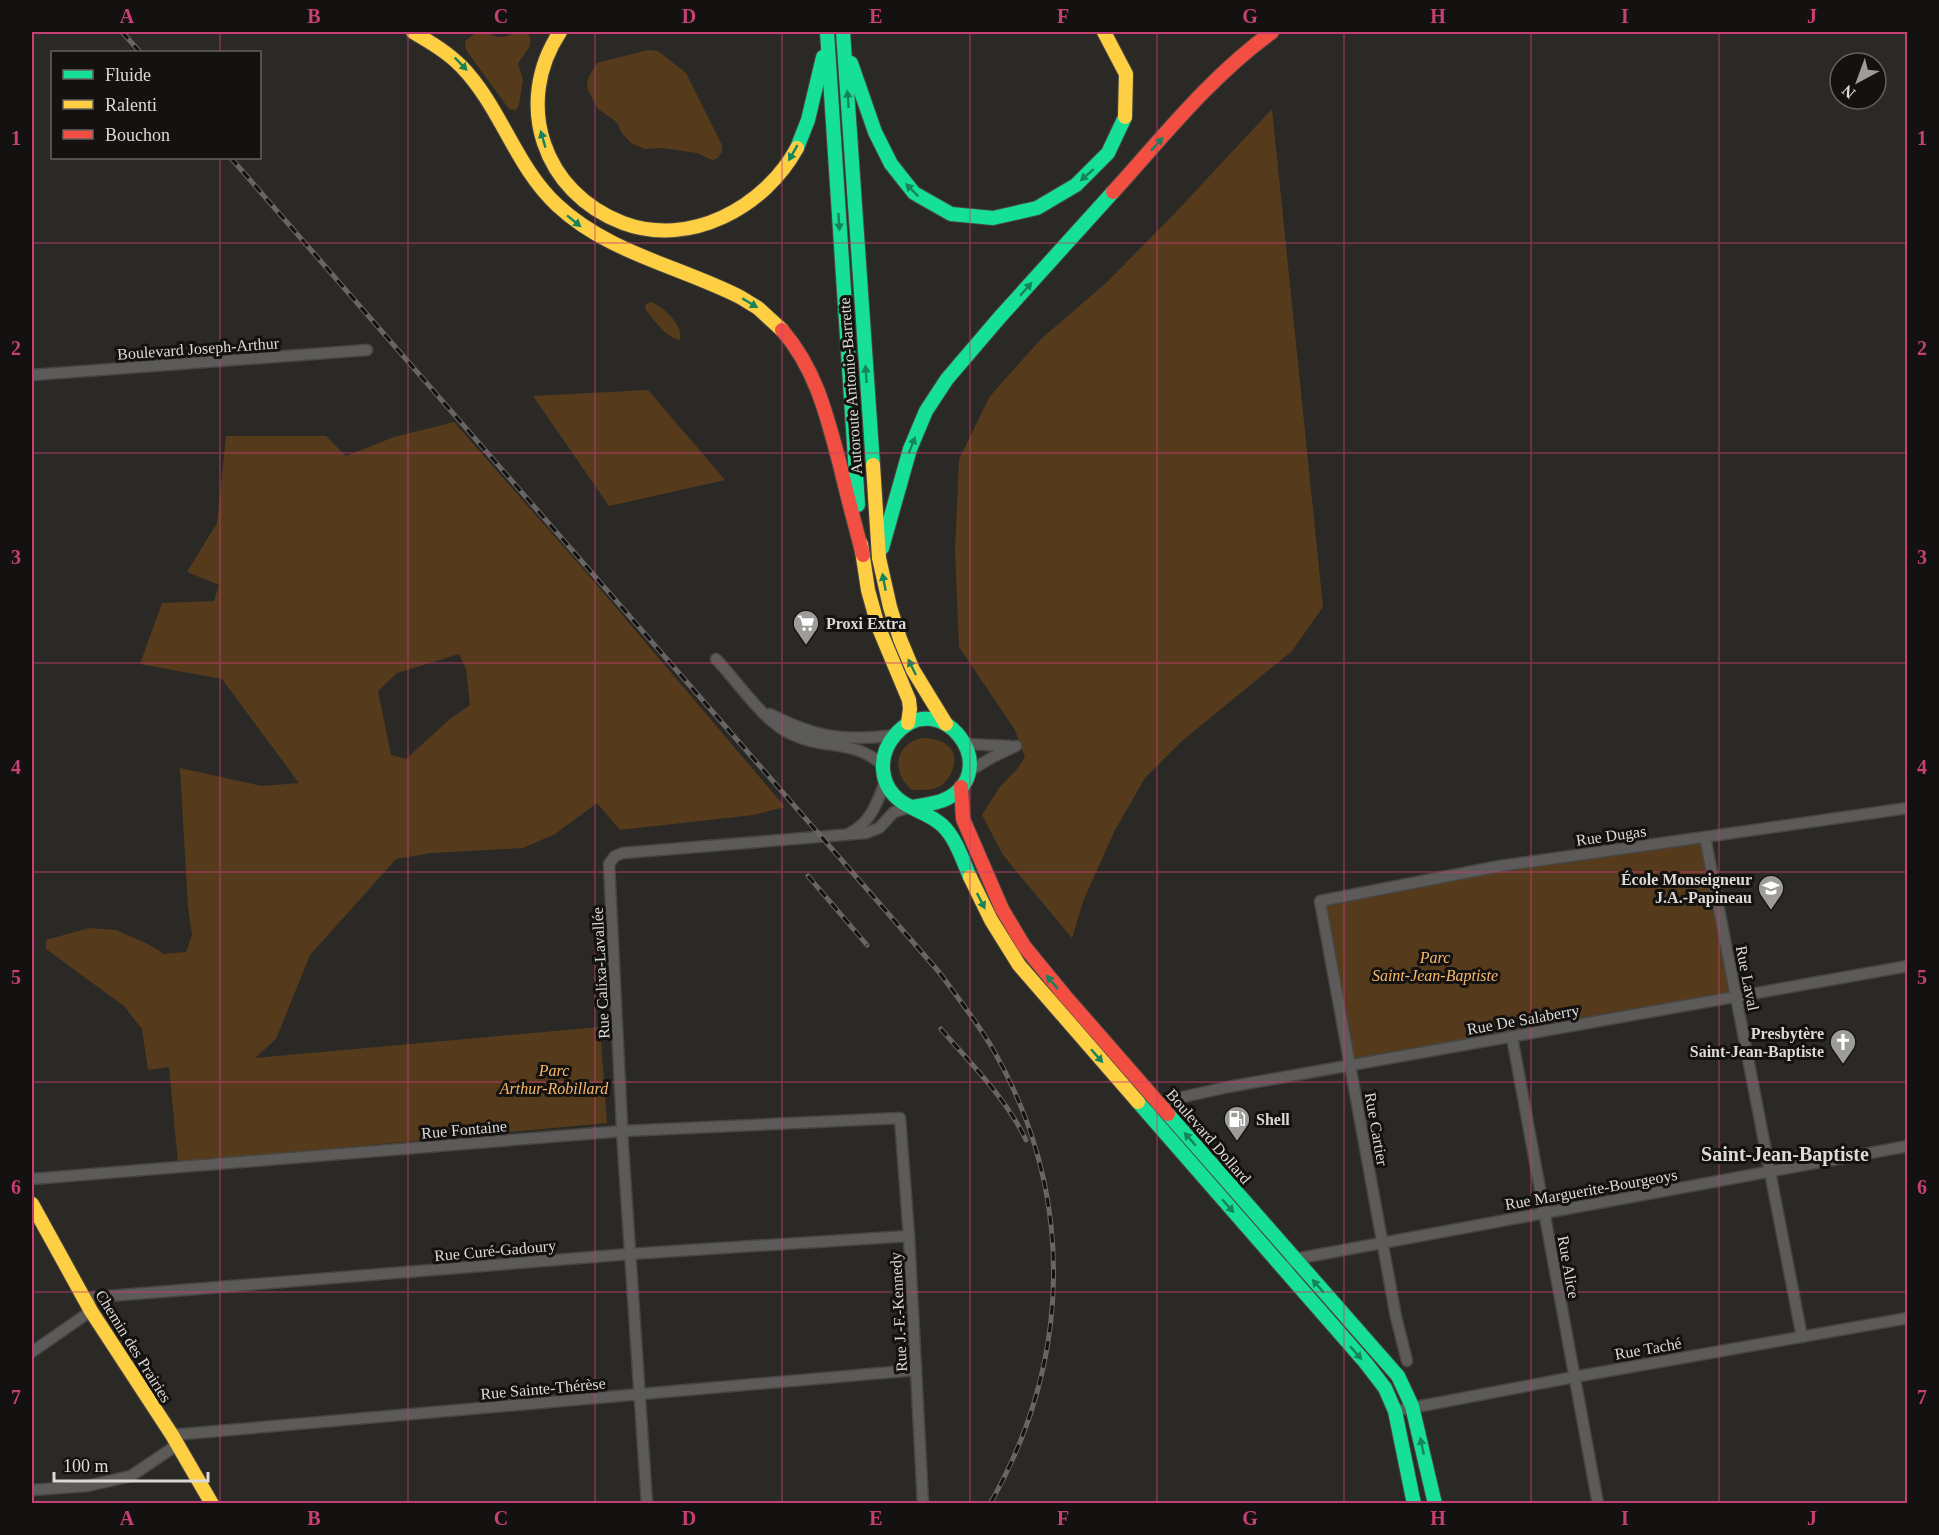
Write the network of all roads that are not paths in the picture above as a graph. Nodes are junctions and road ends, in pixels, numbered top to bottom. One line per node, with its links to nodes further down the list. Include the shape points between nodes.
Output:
1 (413, 32): 9 (main road, one-way to 9, via 447,51 468,72 533,179 573,220 622,249 742,298 790,337 826,405)
2 (560, 32): 5 (main road, one-way to 2, via 805,128 779,175 728,216 664,231 631,226 602,214 573,191 551,160 540,132 538,92 545,59)
3 (1104, 32): 6 (main road, one-way to 6, via 1122,60 1129,88 1127,117 1115,145 1085,177 1057,197 1012,215 981,220 962,219 939,211 914,194 902,180 878,141)
4 (1272, 32): 10 (main road, one-way to 4, via 910,449 926,411 947,379 1204,92)
5 (827, 34): 9 (main road, Autoroute Antonio-Barrette, one-way to 9)
6 (844, 38): 10 (main road, Autoroute Antonio-Barrette, one-way to 6)
7 (367, 350): 8 (street, Boulevard Joseph-Arthur)
8 (32, 375)
9 (862, 555): 13 (main road, Autoroute Antonio-Barrette, via 878,626 909,700)
10 (879, 558): 14 (main road, Autoroute Antonio-Barrette, one-way to 10, via 906,656 889,606)
11 (716, 659): 12 (street)
12 (760, 708): 15 (street, via 820,735 864,739); 17 (street, via 776,725 793,735 824,745 857,749)
13 (908, 723): 14 (main road, via 920,719); 15 (main road)
14 (946, 724): 16 (main road, via 956,729)
15 (894, 735): 17 (main road, via 885,747)
16 (966, 744): 18 (main road); 18 (street, via 1016,746)
17 (882, 765): 19 (main road)
18 (969, 771): 20 (main road)
19 (885, 782): 21 (main road, via 895,797); 23 (street, via 870,816)
20 (961, 787): 21 (main road, via 943,800); 30 (main road, Boulevard Dollard, one-way to 20, via 1048,977 1012,928 963,819)
21 (911, 807): 23 (street, Rue Calixa-Lavallée, via 894,812 871,832); 31 (main road, Boulevard Dollard, one-way to 31, via 935,819 947,831 982,903 1019,965)
22 (1908, 808): 24 (street, Rue Dugas)
23 (847, 835): 33 (street, Rue Calixa-Lavallée, via 623,853 612,858 608,870)
24 (1705, 837): 25 (street, Rue Dugas, via 1500,866); 27 (street, Rue Laval)
25 (1320, 901): 29 (street, Rue Cartier)
26 (1908, 966): 27 (street, Rue De Salaberry)
27 (1736, 996): 28 (street, Rue De Salaberry); 35 (street, Rue Laval)
28 (1512, 1036): 29 (street, Rue De Salaberry); 38 (street, Rue Alice)
29 (1350, 1066): 30 (street, Rue De Salaberry, via 1169,1100); 40 (street, Rue Cartier)
30 (1160, 1105): 31 (street, Rue De Salaberry); 42 (main road, Boulevard Dollard, one-way to 30)
31 (1148, 1114): 43 (main road, Boulevard Dollard, one-way to 43)
32 (900, 1118): 33 (street, Rue Fontaine); 39 (street, Rue J.-F.-Kennedy)
33 (623, 1131): 36 (street, Rue Fontaine); 41 (street, Rue Calixa-Lavallée)
34 (1908, 1146): 35 (street, Rue Marguerite-Bourgeoys)
35 (1770, 1171): 38 (street, Rue Marguerite-Bourgeoys); 47 (street, Rue Laval)
36 (32, 1179)
37 (32, 1204): 44 (main road, Chemin des Prairies)
38 (1544, 1213): 40 (street, Rue Marguerite-Bourgeoys); 51 (street, Rue Alice)
39 (909, 1236): 41 (street, Rue Curé-Gadoury); 50 (street, Rue J.-F.-Kennedy)
40 (1382, 1243): 42 (street, Rue Marguerite-Bourgeoys); 49 (street, Rue Cartier)
41 (630, 1254): 44 (street, Rue Curé-Gadoury); 52 (street, Rue Calixa-Lavallée)
42 (1295, 1259): 43 (street, Rue Marguerite-Bourgeoys); 53 (main road, Boulevard Dollard, one-way to 42, via 1398,1376)
43 (1283, 1269): 54 (main road, Boulevard Dollard, one-way to 54, via 1365,1362)
44 (84, 1298): 45 (main road, Chemin des Prairies)
45 (91, 1311): 48 (street); 55 (main road, Chemin des Prairies)
46 (1908, 1318): 47 (street, Rue Taché)
47 (1802, 1337): 51 (street, Rue Taché)
48 (32, 1352)
49 (1407, 1361)
50 (916, 1370): 52 (street, Rue Sainte-Thérèse); 59 (street, Rue J.-F.-Kennedy)
51 (1574, 1377): 53 (street, Rue Taché); 62 (street, Rue Alice)
52 (640, 1394): 55 (street, Rue Sainte-Thérèse); 58 (street, Rue Calixa-Lavallée)
53 (1412, 1406): 54 (street, Rue Taché); 61 (main road, Boulevard Dollard, one-way to 53)
54 (1395, 1410): 60 (main road, Boulevard Dollard)
55 (174, 1440): 56 (street, via 131,1476 87,1486); 57 (main road, Chemin des Prairies)
56 (32, 1490)
57 (212, 1503)
58 (647, 1503)
59 (923, 1503)
60 (1414, 1503)
61 (1435, 1503)
62 (1598, 1503)

